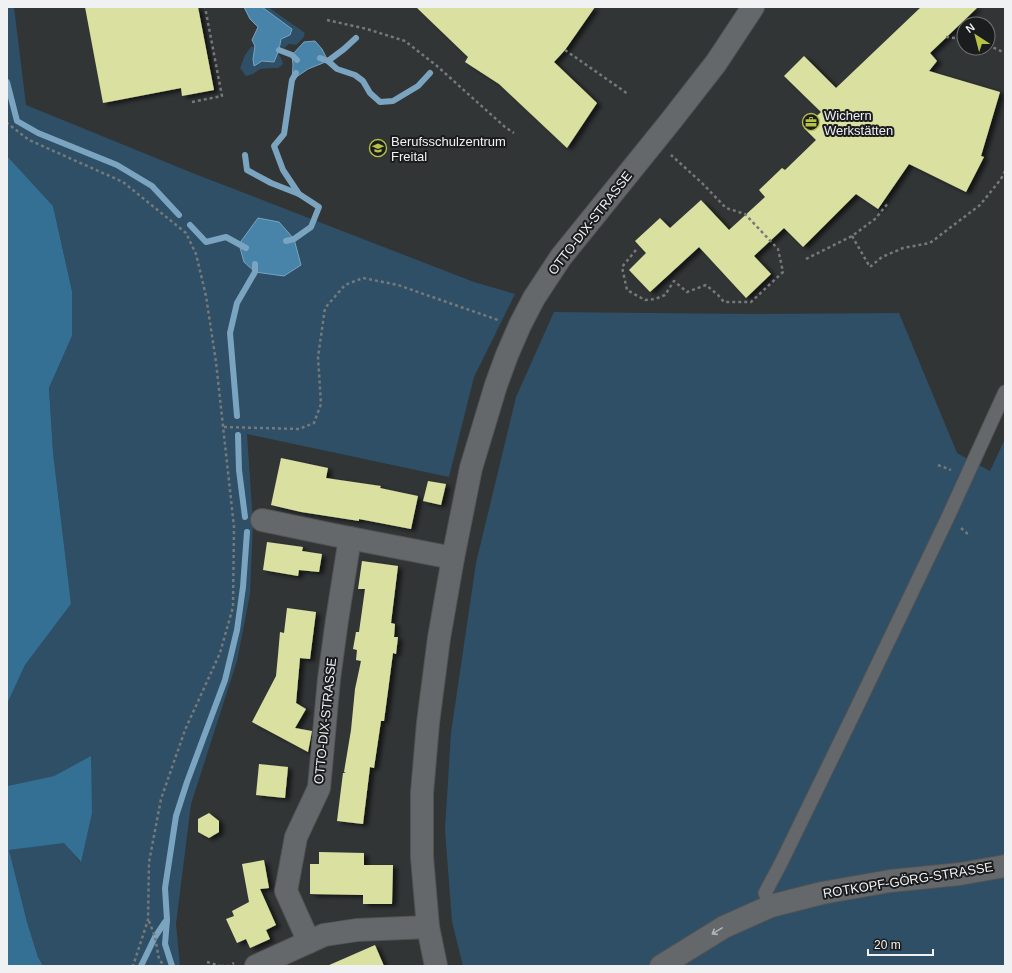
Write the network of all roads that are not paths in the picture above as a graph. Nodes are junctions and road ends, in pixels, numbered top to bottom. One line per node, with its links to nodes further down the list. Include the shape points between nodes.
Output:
1 (754, 7): 5 (street, OTTO-DIX-STRASSE, via 716,63 561,257 534,298 520,325 496,385 471,468)
2 (1005, 392): 7 (lane, via 864,693 765,892)
3 (262, 520): 4 (street)
4 (350, 538): 5 (street); 9 (street, OTTO-DIX-STRASSE, via 328,692 319,788 296,837 286,891)
5 (453, 558): 8 (street, OTTO-DIX-STRASSE, via 438,638 422,793 422,857)
6 (1005, 866): 7 (street, ROTKOPF-GÖRG-STRASSE, via 960,874 882,882)
7 (771, 906): 12 (street, ROTKOPF-GÖRG-STRASSE, one-way to 12, via 724,927)
8 (428, 927): 9 (street, via 357,930 324,935); 11 (street, OTTO-DIX-STRASSE)
9 (309, 942): 10 (street)
10 (256, 966)
11 (436, 966)
12 (661, 966)

